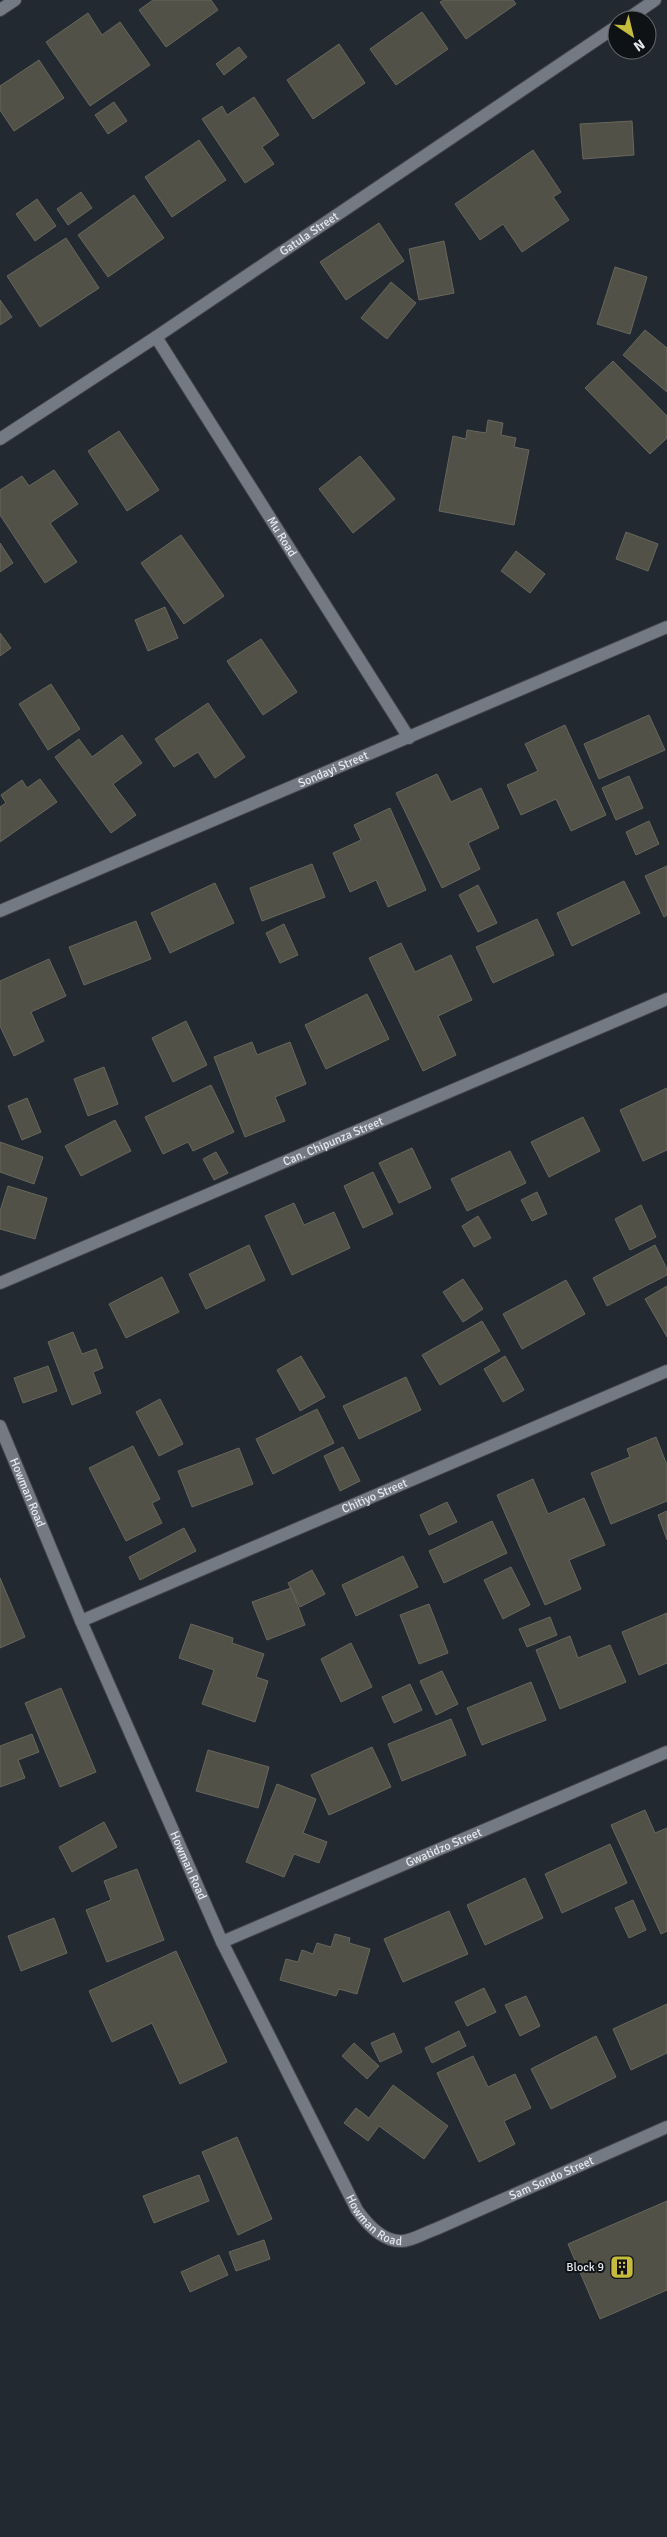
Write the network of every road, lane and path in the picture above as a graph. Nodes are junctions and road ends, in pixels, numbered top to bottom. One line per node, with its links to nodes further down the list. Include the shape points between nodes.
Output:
1 (14, 0): 3 (street)
2 (655, 0): 4 (street)
3 (0, 10)
4 (640, 10)
5 (607, 33): 6 (street, Gatula Street)
6 (156, 337): 7 (street, Gatula Street); 9 (street, Mu Road)
7 (0, 439)
8 (667, 627): 9 (street, Sondayi Street)
9 (409, 738): 10 (street, Sondayi Street)
10 (0, 911)
11 (667, 999): 12 (street, Can. Chipunza Street)
12 (0, 1283)
13 (667, 1371): 15 (street, Chitiyo Street)
14 (0, 1426): 15 (street, Howman Road)
15 (81, 1621): 17 (street, Howman Road)
16 (667, 1752): 17 (street, Gwatidzo Street)
17 (222, 1942): 19 (street, Howman Road, via 363,2218 382,2235 402,2241)
18 (667, 2127): 19 (street, Sam Sondo Street)
19 (436, 2229)

